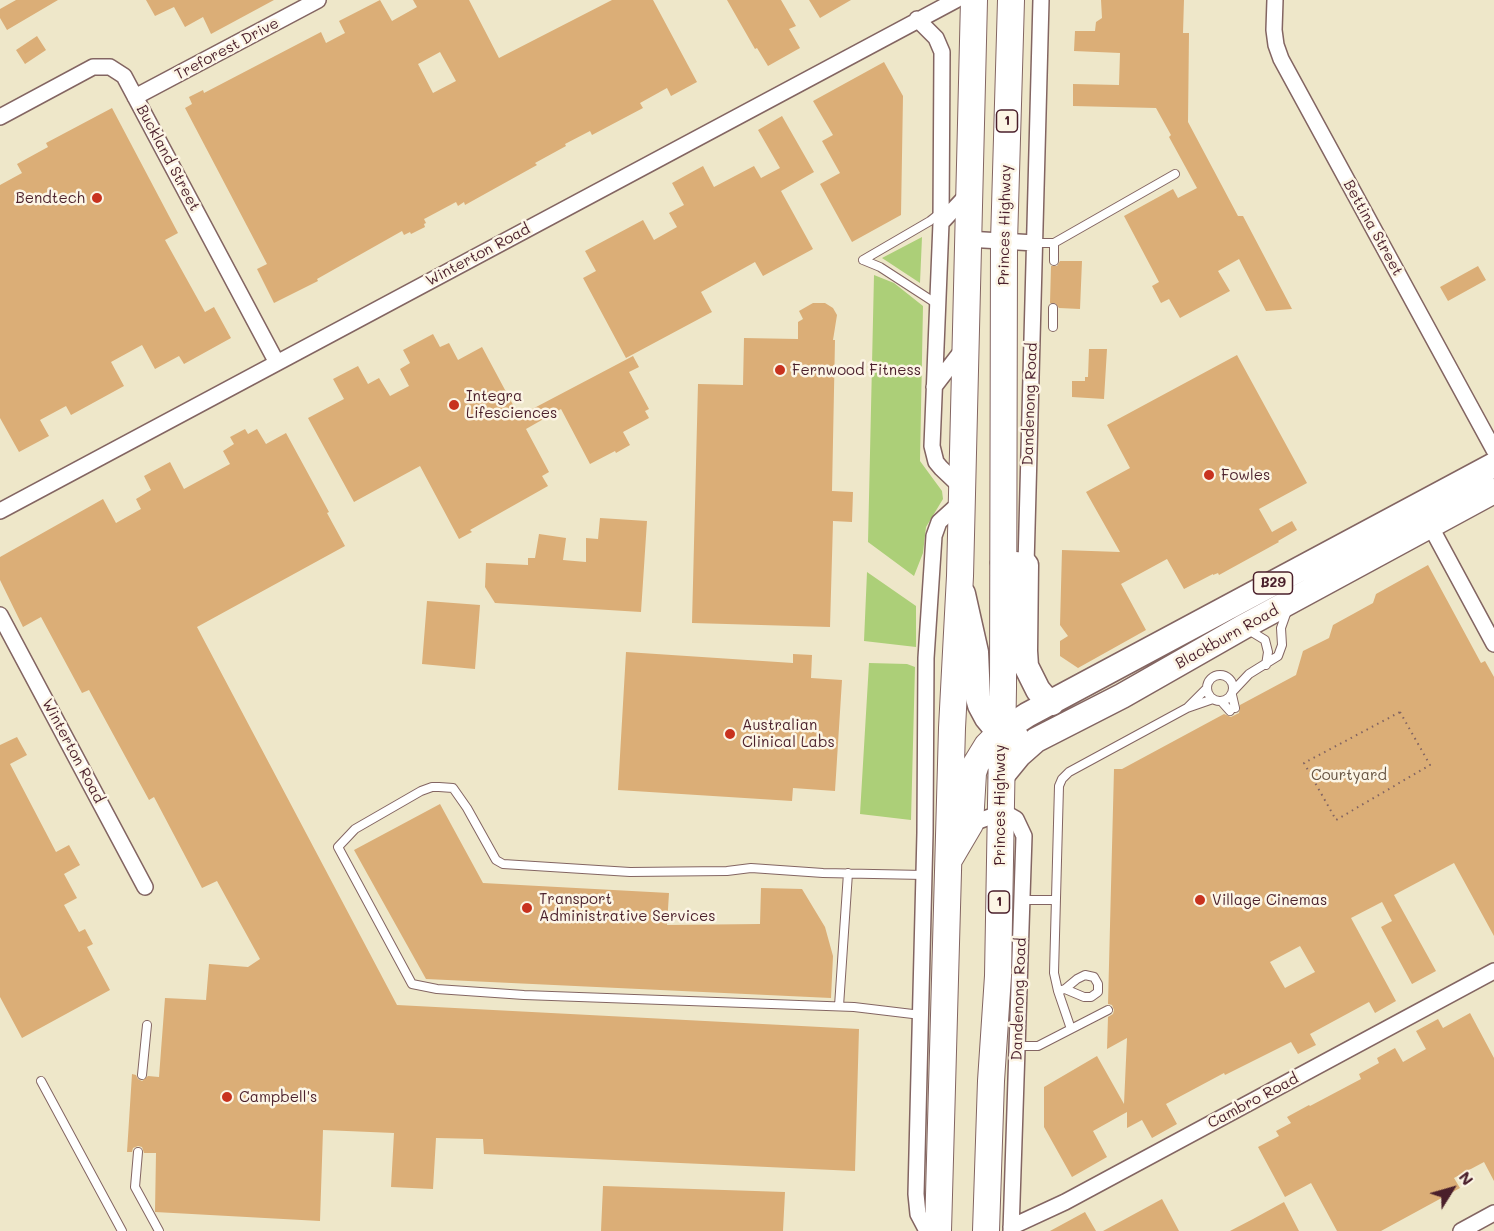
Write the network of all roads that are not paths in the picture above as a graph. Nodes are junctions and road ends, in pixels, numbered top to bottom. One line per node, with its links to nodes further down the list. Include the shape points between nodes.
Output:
1 (318, 0): 8 (street, Treforest Drive)
2 (956, 0): 7 (street, Winterton Road)
3 (974, 0): 11 (highway)
4 (1011, 0): 14 (highway, Princes Highway / 1)
5 (1041, 0): 15 (street, Dandenong Road)
6 (1275, 0): 24 (street, Bettina Street, via 1274,30 1281,59)
7 (916, 20): 12 (street, via 936,38 942,52); 22 (street, Winterton Road)
8 (135, 98): 9 (street, Buckland Street, via 124,76 110,67 93,67); 22 (street, Buckland Street)
9 (0, 117)
10 (1175, 174): 16 (lane)
11 (968, 194): 12 (street); 13 (highway)
12 (941, 218): 18 (street); 18 (lane, via 863,260)
13 (967, 239): 14 (street); 21 (highway)
14 (1004, 242): 15 (street); 25 (highway, Princes Highway / 1)
15 (1035, 243): 16 (lane); 25 (street, Dandenong Road)
16 (1054, 243): 17 (lane)
17 (1054, 261)
18 (938, 305): 23 (street)
19 (1053, 308): 20 (lane)
20 (1053, 327)
21 (964, 348): 23 (street); 28 (highway)
22 (277, 363): 29 (street, Winterton Road)
23 (934, 387): 28 (street, via 933,453)
24 (1494, 450)
25 (1015, 451): 31 (highway, Princes Highway / 1)
26 (1494, 465): 30 (main road, Blackburn Road / B29)
27 (1494, 491): 30 (main road, Blackburn Road / B29)
28 (961, 494): 32 (highway); 52 (street, via 939,522 932,555 926,658)
29 (0, 511)
30 (1424, 515): 33 (main road, Blackburn Road / B29); 36 (street); 43 (main road, Blackburn Road / B29)
31 (1015, 564): 43 (main road, via 1026,666 1042,696); 45 (highway, Princes Highway / 1)
32 (960, 576): 45 (main road, via 976,652 978,698 987,718); 50 (highway)
33 (1290, 602): 35 (main road, Blackburn Road / B29); 37 (lane, via 1281,628 1278,656)
34 (0, 615): 53 (street, Winterton Road)
35 (1243, 627): 37 (lane, via 1265,640); 46 (main road, Blackburn Road / B29)
36 (1494, 644)
37 (1266, 665): 38 (lane)
38 (1249, 674): 39 (lane); 41 (lane)
39 (1226, 676): 40 (lane, via 1214,677); 41 (lane, via 1232,682)
40 (1207, 688): 42 (lane); 44 (lane)
41 (1233, 693): 42 (lane); 42 (lane, via 1233,709)
42 (1217, 701): 44 (lane)
43 (1052, 703): 45 (main road, Blackburn Road / B29)
44 (1187, 708): 55 (lane, via 1062,779)
45 (1001, 732): 46 (main road); 47 (highway, Princes Highway / 1); 49 (highway, via 987,746 973,772)
46 (1036, 740): 47 (main road, Blackburn Road / B29)
47 (1001, 777): 48 (highway, Princes Highway / 1)
48 (1001, 813): 49 (street); 54 (street, Dandenong Road, via 1016,819 1024,836); 56 (highway, Princes Highway / 1)
49 (970, 824): 50 (highway)
50 (950, 858): 66 (highway)
51 (848, 873): 52 (lane); 58 (lane); 58 (lane, via 751,868 630,872 503,864 496,860 453,788 439,787 421,791 355,829 338,847 412,984 524,995)
52 (924, 874): 60 (street)
53 (145, 887)
54 (1022, 900): 55 (lane); 56 (street, Dandenong Road)
55 (1056, 900): 62 (lane, via 1054,973)
56 (1009, 971): 63 (street, Dandenong Road); 69 (highway, Princes Highway / 1, via 991,1081)
57 (1494, 971): 69 (street, Cambro Road, via 1075,1197)
58 (839, 1006): 60 (lane)
59 (1108, 1010): 62 (lane)
60 (921, 1015): 66 (street)
61 (147, 1026): 64 (lane)
62 (1071, 1029): 63 (lane, via 1038,1046)
63 (1017, 1046): 69 (street, Dandenong Road)
64 (142, 1075)
65 (41, 1081): 70 (lane)
66 (930, 1130): 72 (street, via 916,1206); 73 (highway)
67 (138, 1152): 71 (lane, via 135,1187)
68 (1494, 1214): 74 (street)
69 (995, 1227)
70 (122, 1231)
71 (159, 1231)
72 (927, 1231)
73 (938, 1231)
74 (1461, 1231)

